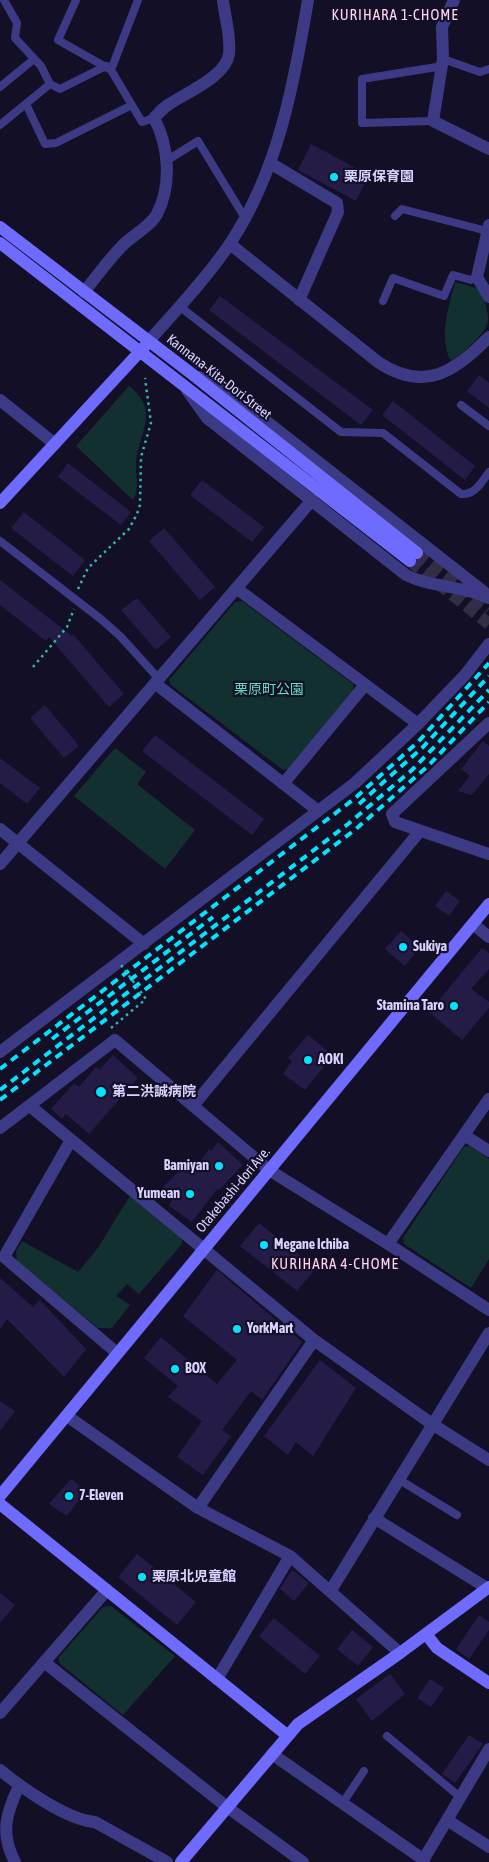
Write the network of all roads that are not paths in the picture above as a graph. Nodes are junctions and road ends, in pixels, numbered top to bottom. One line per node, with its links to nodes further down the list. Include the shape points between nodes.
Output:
1 (4, 0): 7 (lane, via 16,23 15,38)
2 (76, 0): 9 (lane, via 58,40)
3 (138, 0): 9 (lane)
4 (223, 0): 15 (street, via 228,25 229,55 226,62 205,82 167,105)
5 (308, 0): 20 (street, via 292,86)
6 (454, 0): 8 (street, via 442,27)
7 (34, 59): 11 (lane); 12 (lane)
8 (443, 62): 10 (lane, via 480,72); 16 (street); 16 (lane, via 362,79 362,123)
9 (108, 68): 11 (lane, via 60,89); 14 (lane)
10 (489, 69)
11 (50, 84): 13 (lane)
12 (0, 87)
13 (26, 104): 14 (lane, via 45,144 56,143); 17 (lane)
14 (132, 105): 15 (lane, via 142,122)
15 (154, 118): 19 (street)
16 (433, 120): 18 (street)
17 (0, 125)
18 (489, 149)
19 (166, 161): 22 (lane, via 198,141); 28 (street, via 167,180 156,216 123,245)
20 (270, 163): 22 (street); 30 (street, via 336,203 338,212)
21 (395, 216): 24 (lane, via 402,208)
22 (245, 218): 26 (street)
23 (0, 227): 28 (street, Kannana-Kita-Dori Street)
24 (488, 228): 27 (street)
25 (0, 243): 35 (street, Kannana-Kita-Dori Street)
26 (230, 244): 30 (street); 32 (street)
27 (477, 277): 29 (street); 31 (lane, via 471,280 453,275 444,296 393,278)
28 (84, 292): 34 (street, Kannana-Kita-Dori Street)
29 (489, 297)
30 (299, 300): 33 (street, via 378,362 399,374 431,377 455,368)
31 (383, 301)
32 (179, 306): 34 (street); 42 (lane, via 341,432 383,433 461,494 474,491)
33 (489, 337)
34 (149, 341): 35 (street); 36 (street, Kannana-Kita-Dori Street)
35 (140, 351): 37 (street, Kannana-Kita-Dori Street); 41 (street)
36 (192, 374): 37 (street, Kannana-Kita-Dori Street, via 414,557); 47 (street, via 229,392)
37 (184, 385): 43 (street, via 207,418)
38 (0, 400): 41 (street)
39 (461, 404): 40 (lane)
40 (489, 426)
41 (55, 444): 44 (street)
42 (489, 472)
43 (312, 500): 46 (street); 47 (street, via 411,578)
44 (0, 503)
45 (0, 541): 49 (lane, via 121,637)
46 (236, 588): 49 (street); 50 (street)
47 (489, 597)
48 (489, 644): 52 (street, via 465,675)
49 (157, 681): 53 (street); 57 (street)
50 (365, 685): 52 (street); 53 (street)
51 (489, 723): 56 (street, via 392,814 395,822)
52 (418, 724): 54 (street, via 355,782)
53 (283, 784): 54 (street)
54 (317, 810): 63 (street)
55 (0, 829): 57 (street)
56 (420, 831): 58 (street); 67 (street)
57 (17, 842): 59 (street); 63 (street)
58 (489, 854)
59 (0, 864)
60 (489, 904): 61 (street, Otakebashi-dori Ave.)
61 (473, 924): 62 (street); 72 (street, Otakebashi-dori Ave.)
62 (489, 937)
63 (144, 944): 64 (street)
64 (0, 1052)
65 (489, 1099): 69 (street)
66 (30, 1106): 67 (street, via 115,1040); 68 (street); 70 (street)
67 (193, 1106): 72 (street)
68 (0, 1128)
69 (464, 1135): 71 (street); 73 (street)
70 (71, 1140): 74 (street); 78 (street, via 4,1257)
71 (489, 1151)
72 (269, 1170): 73 (street); 74 (street, Otakebashi-dori Ave.)
73 (388, 1244): 75 (street)
74 (204, 1248): 77 (street); 78 (street, Otakebashi-dori Ave.)
75 (489, 1310)
76 (489, 1333): 80 (street)
77 (314, 1340): 80 (street); 85 (street)
78 (116, 1353): 79 (street, Otakebashi-dori Ave.)
79 (67, 1416): 83 (street, Otakebashi-dori Ave.); 85 (street)
80 (432, 1424): 81 (street); 82 (street)
81 (489, 1460)
82 (398, 1479): 86 (lane); 87 (street)
83 (0, 1496)
84 (0, 1504): 90 (street)
85 (198, 1508): 88 (street)
86 (457, 1515)
87 (374, 1518): 89 (street); 91 (street)
88 (290, 1556): 91 (street); 95 (street)
89 (488, 1587): 92 (street)
90 (107, 1590): 94 (street); 95 (street)
91 (331, 1590): 93 (street)
92 (426, 1634): 93 (street); 96 (street, via 438,1648)
93 (400, 1653): 98 (street, via 298,1724)
94 (44, 1662): 97 (street); 107 (street)
95 (218, 1679): 98 (street)
96 (489, 1683)
97 (0, 1713)
98 (288, 1736): 101 (street)
99 (387, 1736): 105 (lane)
100 (489, 1748): 105 (street)
101 (272, 1754): 106 (street); 107 (street)
102 (0, 1770): 104 (street)
103 (364, 1771): 106 (lane)
104 (19, 1786): 108 (street); 113 (street, via 84,1821 95,1822)
105 (460, 1797): 109 (street)
106 (342, 1804): 112 (street)
107 (227, 1807): 114 (street); 115 (street)
108 (3, 1818): 111 (street)
109 (447, 1820): 110 (street); 112 (street)
110 (489, 1847)
111 (13, 1861)
112 (423, 1861)
113 (167, 1862)
114 (181, 1862)
115 (303, 1862)

